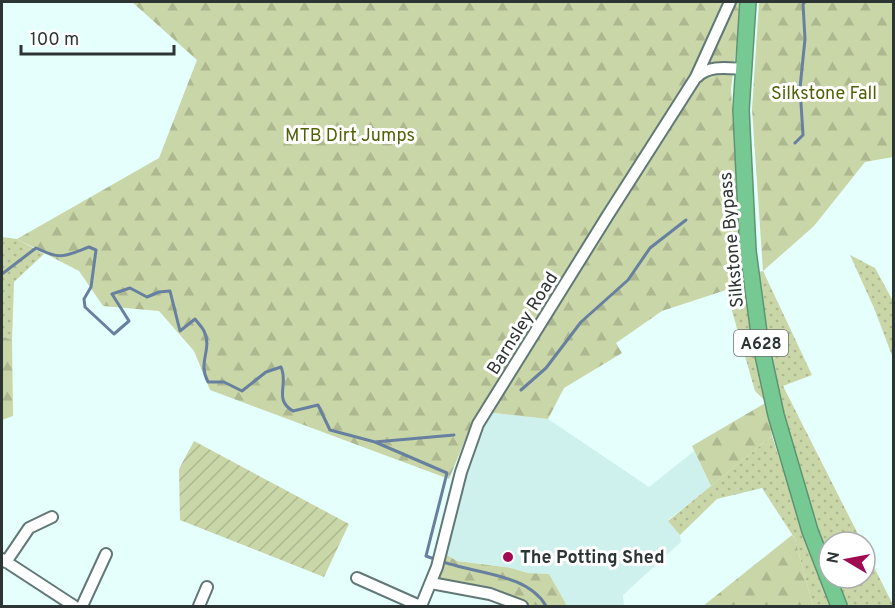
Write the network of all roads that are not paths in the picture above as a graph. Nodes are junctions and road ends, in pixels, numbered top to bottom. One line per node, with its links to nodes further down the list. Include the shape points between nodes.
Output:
1 (730, 2): 4 (street, Barnsley Road)
2 (748, 2): 3 (highway, Silkstone Bypass / A628)
3 (743, 69): 4 (street, via 711,68); 17 (highway, Silkstone Bypass / A628, via 741,110 748,251 760,340 776,415 806,520)
4 (696, 77): 9 (street, Barnsley Road, via 478,424 460,472)
5 (52, 517): 7 (street, via 37,518)
6 (106, 554): 14 (street, via 96,563)
7 (4, 560): 13 (street)
8 (357, 578): 15 (street)
9 (431, 583): 12 (street); 15 (street, Barnsley Road)
10 (207, 587): 11 (street)
11 (198, 600)
12 (495, 602): 16 (street)
13 (74, 606)
14 (82, 606)
15 (420, 606)
16 (522, 606)
17 (839, 606)

